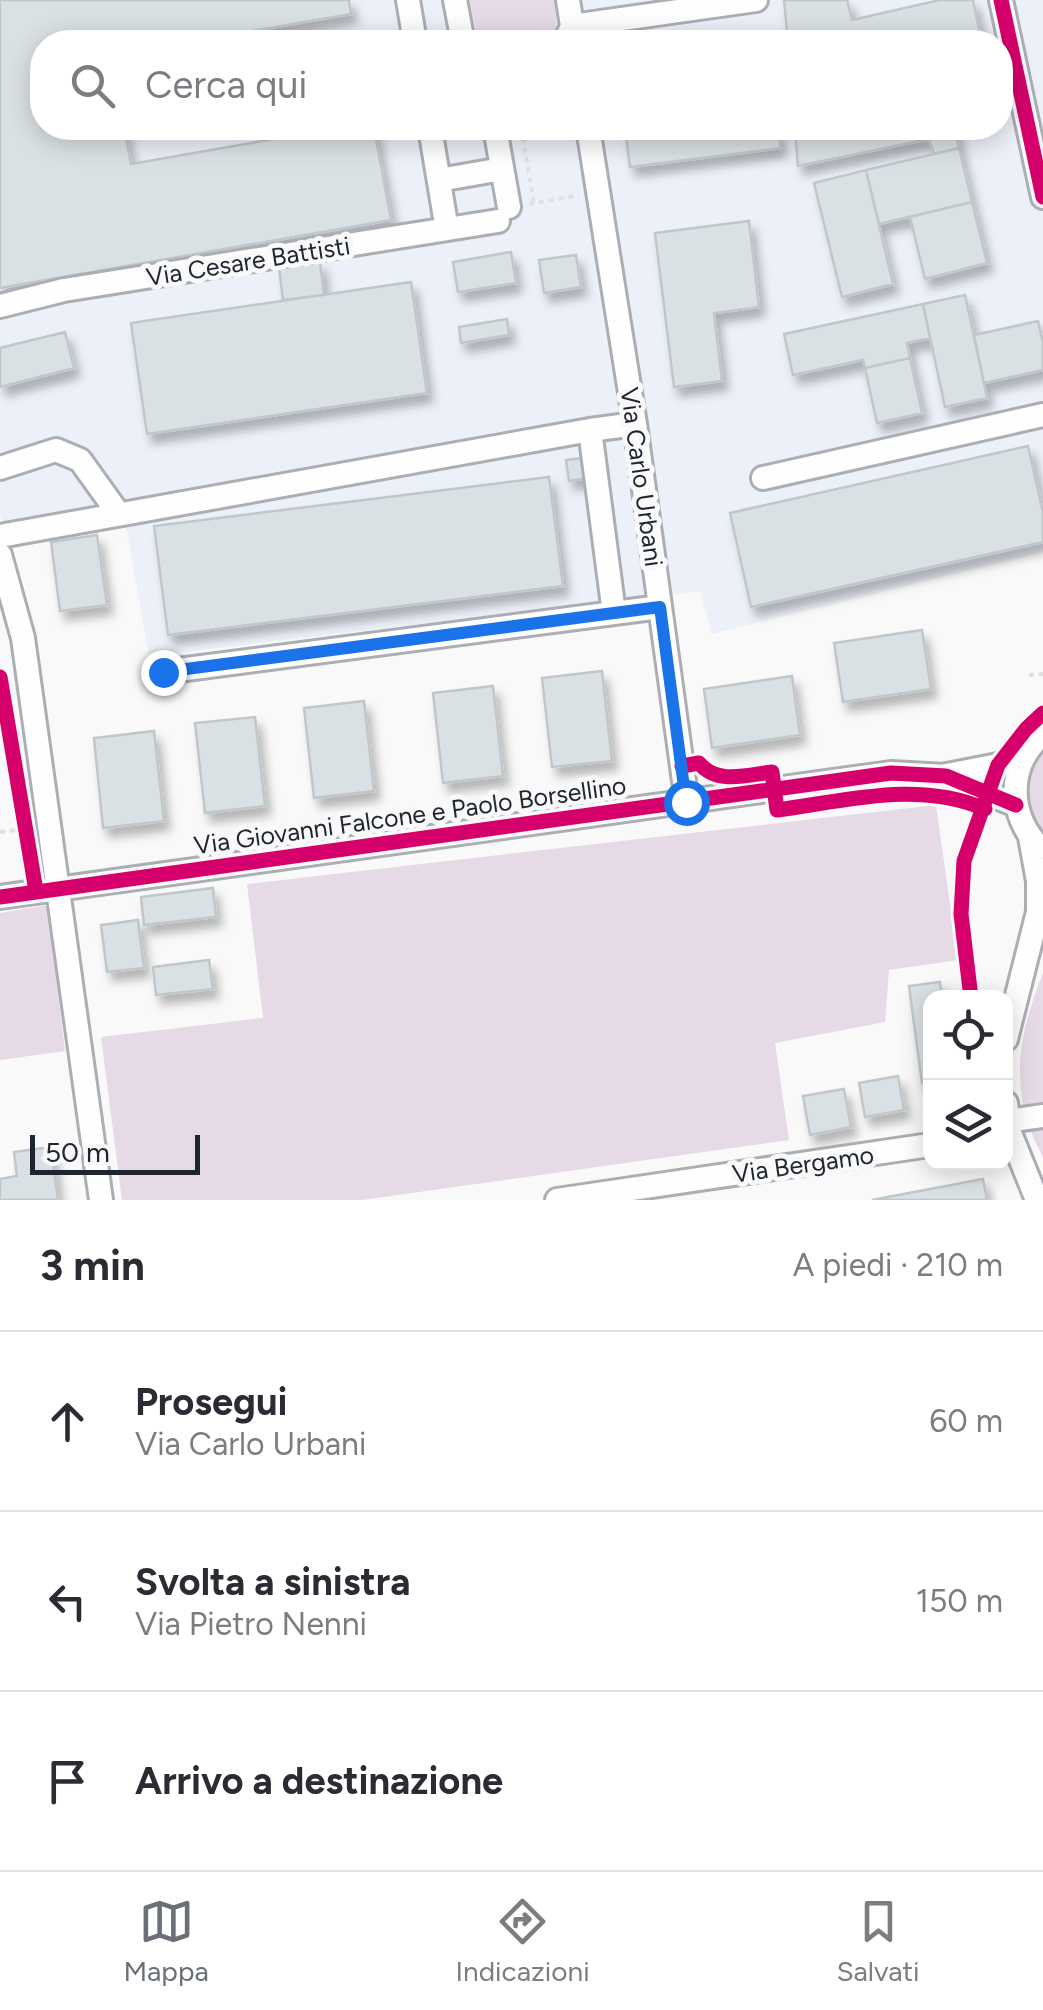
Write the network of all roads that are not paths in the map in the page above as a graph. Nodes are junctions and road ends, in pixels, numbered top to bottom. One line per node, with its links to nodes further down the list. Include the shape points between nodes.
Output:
1 (408, 0): 6 (street)
2 (455, 0): 7 (street)
3 (568, 0): 8 (street)
4 (756, 0): 9 (street)
5 (1001, 0): 10 (street)
6 (413, 30)
7 (461, 30)
8 (570, 30)
9 (605, 30)
10 (1007, 30)
11 (1013, 56): 19 (street)
12 (432, 140): 18 (street)
13 (497, 140): 17 (street)
14 (578, 140): 16 (street)
15 (590, 140): 16 (street, Via Carlo Urbani)
16 (592, 152): 23 (street, Via Carlo Urbani)
17 (502, 168): 18 (street); 21 (street, Via Cesare Battisti, via 503,214)
18 (440, 180): 20 (street)
19 (1043, 197)
20 (445, 218)
21 (0, 306)
22 (1043, 415): 26 (street)
23 (636, 424): 24 (street); 31 (street, Via Carlo Urbani)
24 (590, 430): 27 (street); 32 (street)
25 (0, 468): 27 (street, via 56,450 80,460)
26 (763, 478)
27 (118, 513): 28 (street)
28 (0, 536)
29 (0, 555): 30 (street)
30 (6, 591): 40 (street, via 23,638)
31 (660, 607): 32 (street); 37 (street, Via Carlo Urbani)
32 (614, 613): 33 (street)
33 (163, 672)
34 (1043, 734): 35 (street)
35 (1025, 754): 36 (street, Via Giovanni Falcone e Paolo Borsellino); 38 (street)
36 (946, 776): 37 (street, Via Giovanni Falcone e Paolo Borsellino, via 892,773); 38 (street, Via Giovanni Falcone e Paolo Borsellino)
37 (686, 802): 40 (street, Via Giovanni Falcone e Paolo Borsellino)
38 (1016, 805): 39 (street)
39 (1036, 844): 43 (street, via 1038,912)
40 (58, 888): 41 (street); 49 (street)
41 (0, 897)
42 (1043, 936): 43 (street)
43 (1028, 958): 44 (street)
44 (1013, 1008)
45 (1043, 1116): 46 (street)
46 (1013, 1122)
47 (1013, 1138): 51 (street)
48 (923, 1146): 50 (street, Via Bergamo)
49 (102, 1200)
50 (557, 1200)
51 (1038, 1200)

